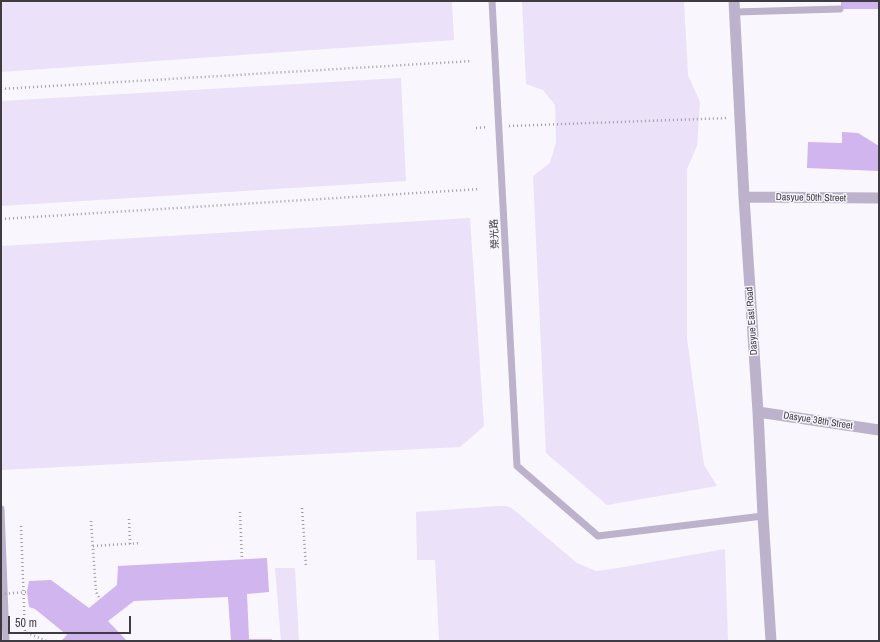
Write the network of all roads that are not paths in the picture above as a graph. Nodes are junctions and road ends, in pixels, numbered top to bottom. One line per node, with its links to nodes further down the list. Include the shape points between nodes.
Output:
1 (492, 1): 9 (lane, 榮光路, via 517,466 598,536)
2 (735, 7): 3 (lane); 4 (street, Dasyue East Road)
3 (840, 9)
4 (744, 197): 5 (street, Dasyue 50th Street); 6 (street, Dasyue East Road)
5 (879, 198)
6 (758, 412): 7 (street, Dasyue 38th Street); 9 (street, Dasyue East Road)
7 (879, 430)
8 (1, 509): 10 (lane)
9 (763, 516): 11 (street, Dasyue East Road)
10 (6, 641)
11 (771, 641)

